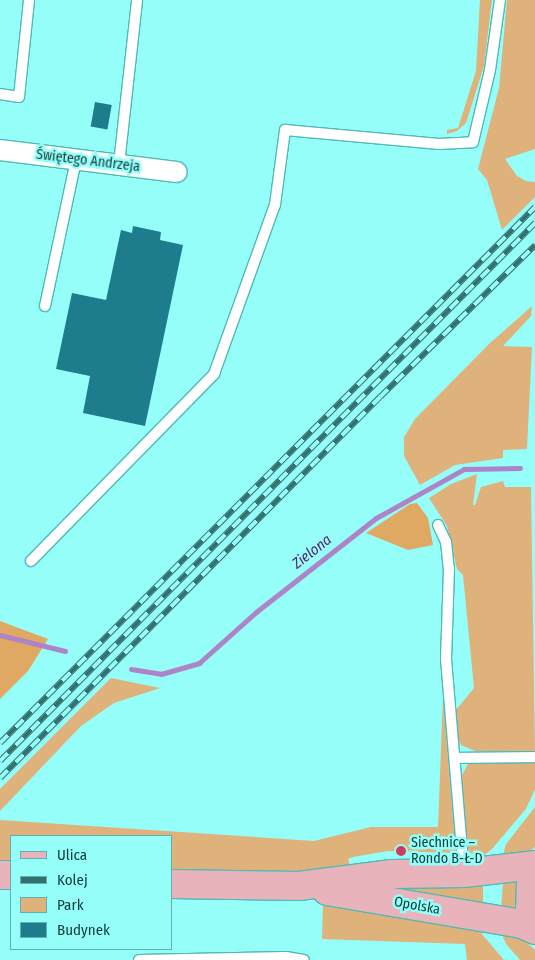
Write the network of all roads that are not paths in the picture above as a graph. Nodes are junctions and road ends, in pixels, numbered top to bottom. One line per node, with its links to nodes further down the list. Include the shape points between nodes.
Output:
1 (29, 0): 4 (lane, via 20,96)
2 (137, 0): 7 (lane)
3 (500, 0): 11 (lane, via 490,70 473,142 439,144 285,130 274,205 214,374)
4 (0, 94)
5 (0, 150): 6 (street, Świętego Andrzeja)
6 (76, 160): 7 (street, Świętego Andrzeja); 9 (lane)
7 (118, 164): 8 (street, Świętego Andrzeja)
8 (177, 172)
9 (45, 306)
10 (438, 525): 13 (lane, via 446,542 446,659)
11 (31, 561)
12 (535, 757): 13 (lane)
13 (456, 758): 15 (lane)
14 (535, 865): 15 (main road, Opolska)
15 (464, 872): 18 (main road, Opolska, via 392,874)
16 (535, 874): 19 (main road, via 530,908)
17 (172, 884): 18 (main road, Opolska)
18 (299, 886): 19 (main road, Opolska)
19 (535, 928)
20 (139, 960): 21 (lane, via 286,957)
21 (304, 960)

